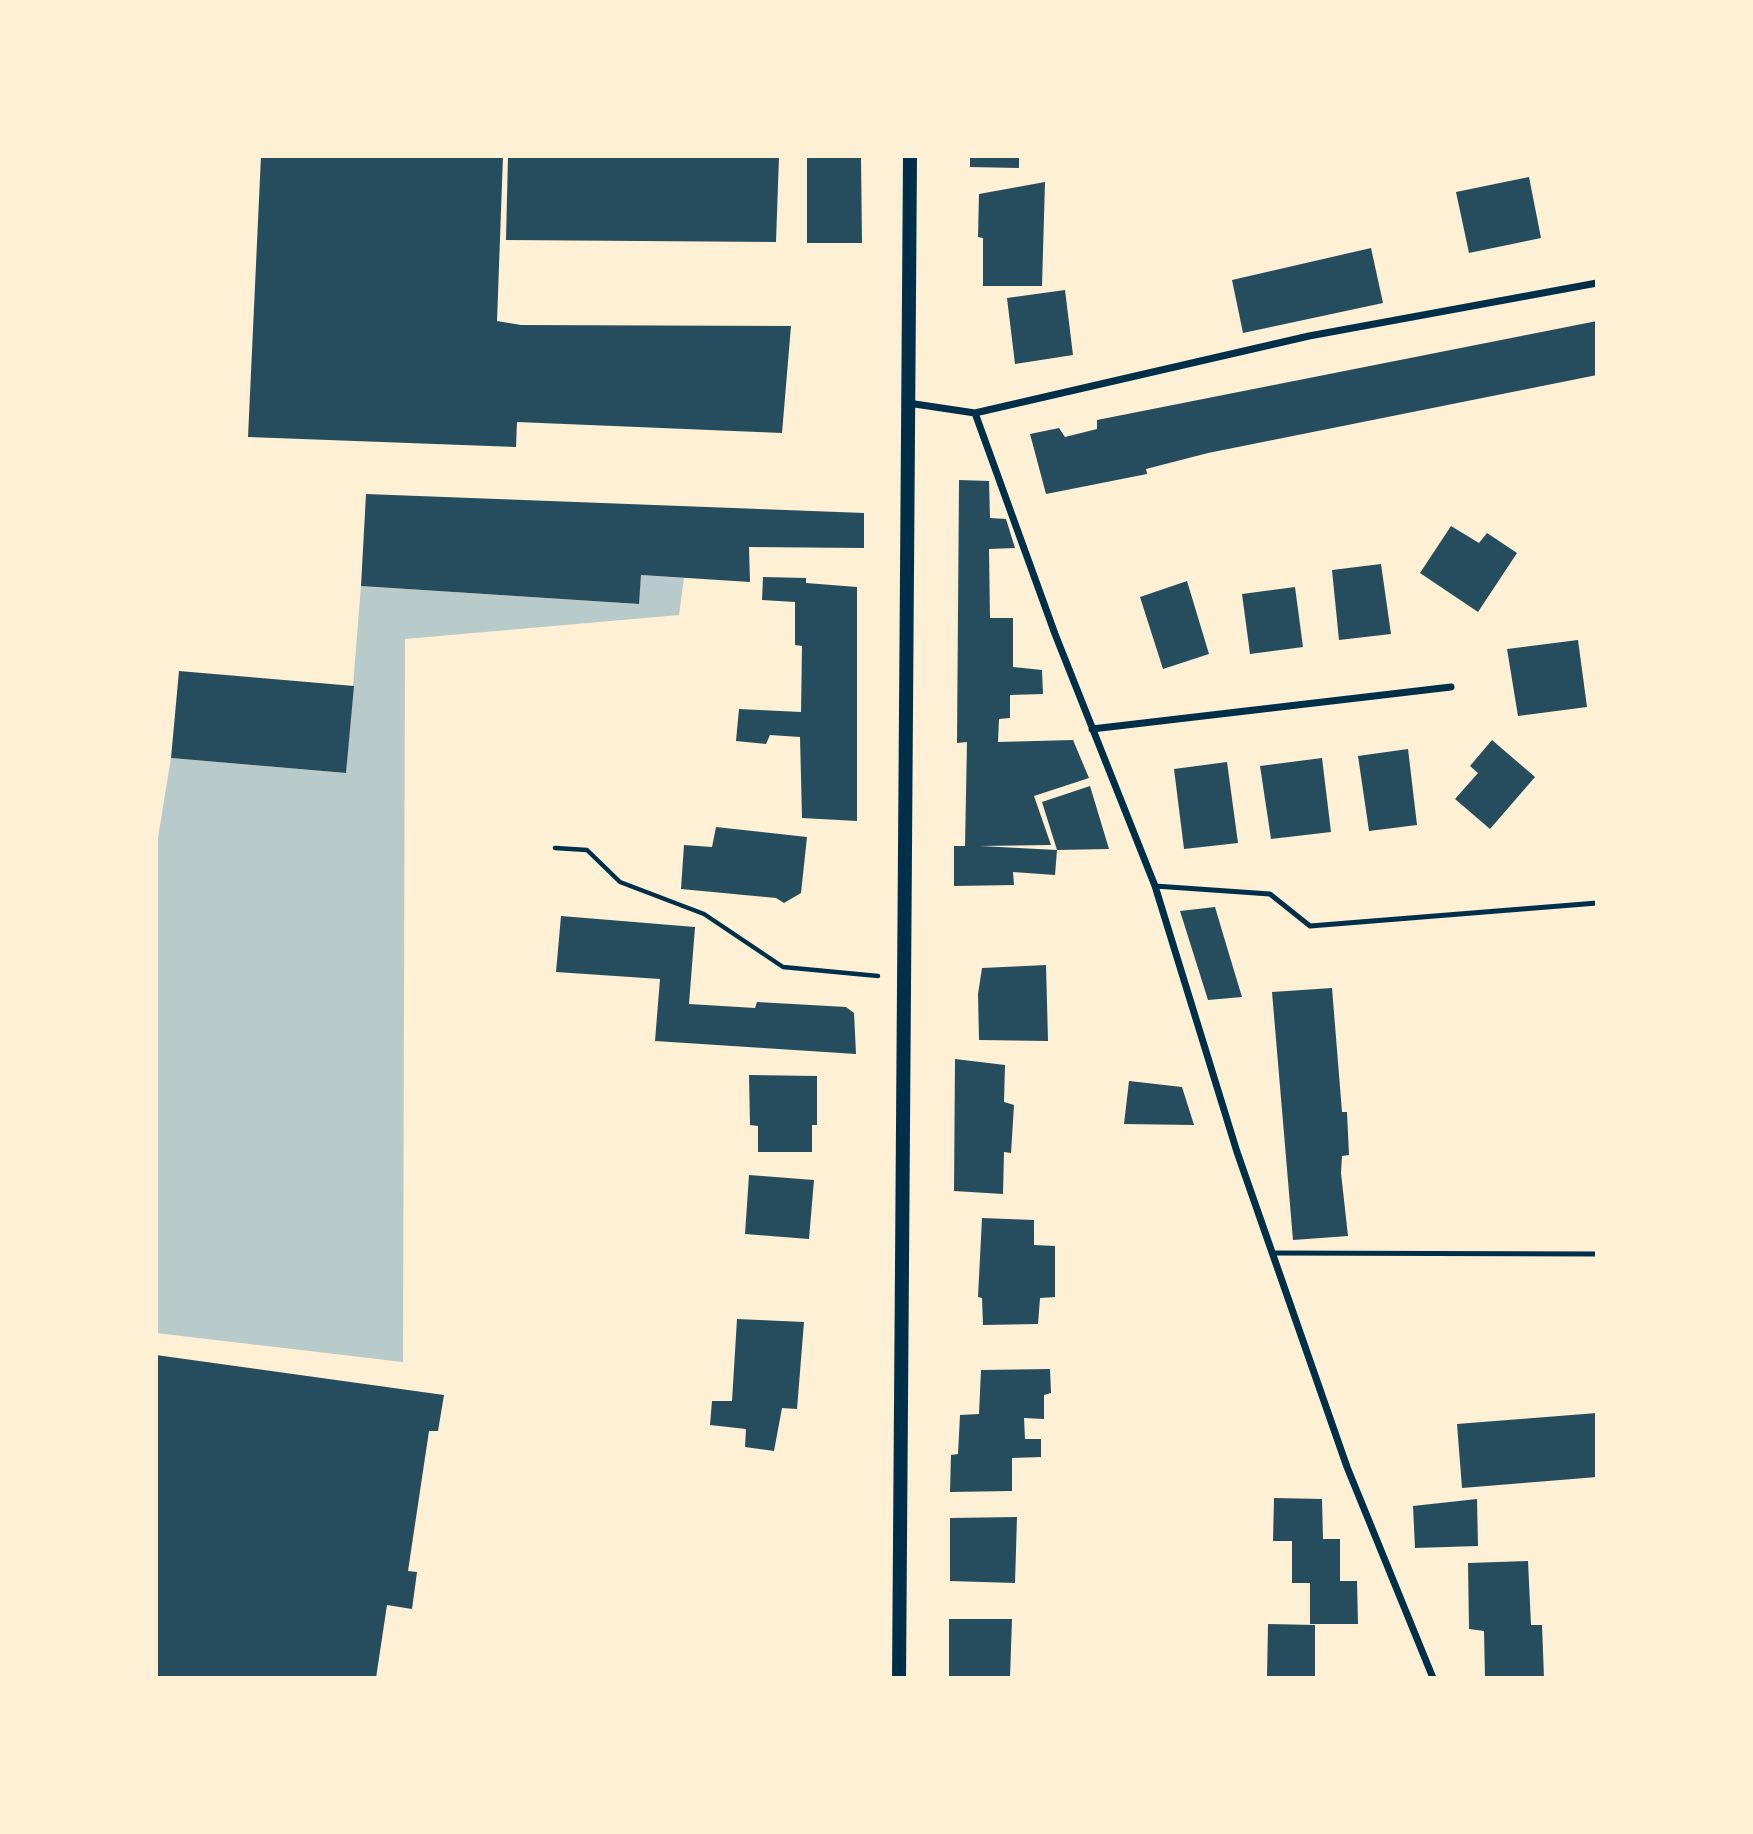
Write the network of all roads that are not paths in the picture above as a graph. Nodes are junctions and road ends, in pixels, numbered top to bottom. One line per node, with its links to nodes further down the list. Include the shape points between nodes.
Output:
1 (910, 156): 3 (main road)
2 (1597, 283): 4 (street, via 1308,336)
3 (907, 403): 4 (street); 11 (main road)
4 (975, 412): 6 (street)
5 (1451, 687): 6 (street)
6 (1092, 729): 7 (street)
7 (1155, 886): 8 (lane, via 1270,894 1310,926); 9 (street)
8 (1597, 903)
9 (1273, 1253): 10 (lane); 12 (street, via 1347,1467)
10 (1597, 1254)
11 (899, 1678)
12 (1433, 1678)

